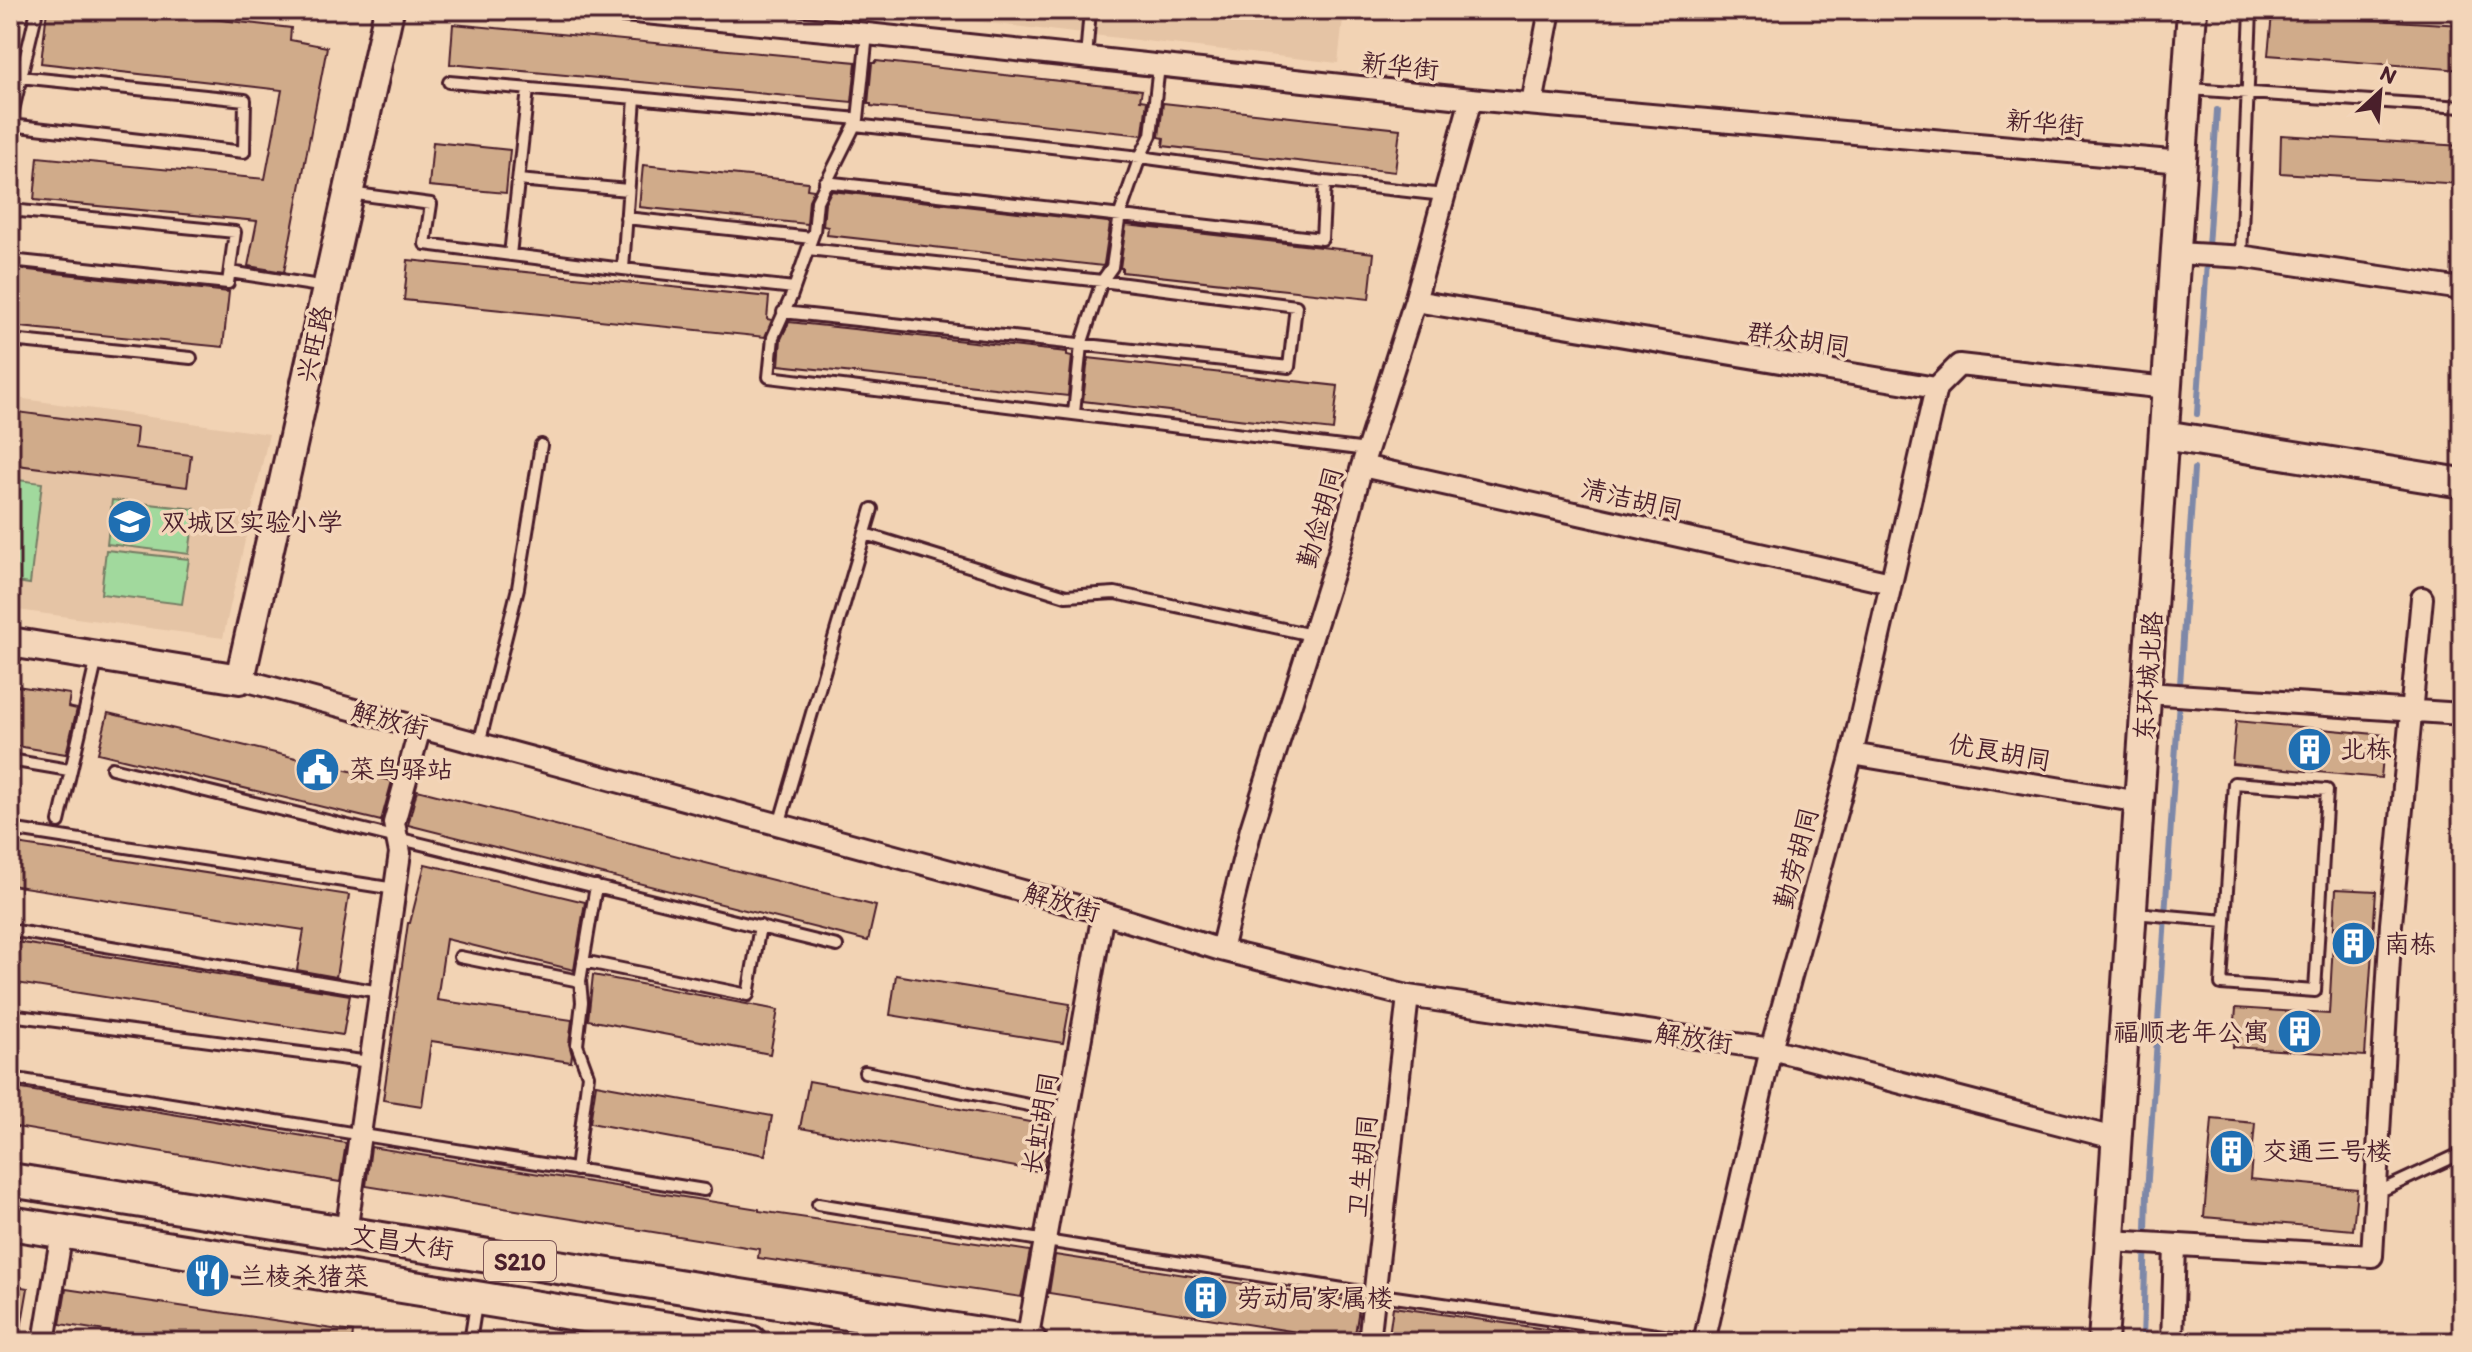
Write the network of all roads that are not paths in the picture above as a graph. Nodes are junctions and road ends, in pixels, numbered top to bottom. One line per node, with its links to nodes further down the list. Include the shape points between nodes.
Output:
1 (37, 10): 12 (lane)
2 (389, 10): 29 (main road, 兴旺路)
3 (613, 10): 8 (street, 新华街)
4 (1090, 10): 10 (lane)
5 (1550, 10): 19 (street)
6 (2192, 10): 15 (main road, 东环城北路)
7 (2251, 10): 16 (lane)
8 (719, 15): 9 (street, 新华街)
9 (867, 34): 10 (street, 新华街); 21 (lane)
10 (1086, 58): 11 (street, 新华街)
11 (1159, 66): 18 (street, 新华街); 23 (lane, via 1151,135)
12 (16, 76): 22 (lane); 22 (lane, via 245,100 244,152)
13 (449, 82): 14 (lane)
14 (528, 89): 17 (lane); 25 (lane)
15 (2187, 89): 16 (lane); 24 (main road, 东环城北路)
16 (2247, 93): 20 (lane); 37 (lane)
17 (635, 98): 21 (lane); 28 (lane)
18 (1471, 99): 19 (street, 新华街); 30 (street, 勤俭胡同)
19 (1532, 104): 24 (street, 新华街)
20 (2462, 107)
21 (856, 122): 23 (lane); 26 (lane)
22 (10, 124)
23 (1140, 157): 27 (lane); 32 (lane)
24 (2182, 162): 35 (main road, 东环城北路)
25 (518, 180): 28 (lane); 36 (lane)
26 (825, 182): 32 (lane); 34 (lane)
27 (1325, 182): 30 (lane); 32 (lane, via 1322,239)
28 (628, 190): 33 (lane)
29 (348, 192): 36 (lane, via 431,204 425,244); 42 (main road, 兴旺路)
30 (1444, 195): 45 (street, 勤俭胡同)
31 (10, 210): 40 (lane, via 235,232)
32 (1120, 214): 41 (lane, via 1112,267)
33 (626, 218): 34 (lane); 39 (lane)
34 (810, 244): 41 (lane); 43 (lane)
35 (2197, 254): 37 (street); 51 (main road, 东环城北路)
36 (510, 255): 39 (lane)
37 (2241, 256): 44 (street)
38 (10, 260): 40 (lane, via 228,283)
39 (623, 269): 43 (lane)
40 (230, 272): 42 (lane)
41 (1102, 281): 48 (lane); 48 (lane, via 1296,306 1289,367)
42 (327, 287): 64 (main road, 兴旺路)
43 (794, 288): 46 (lane)
44 (2462, 289)
45 (1415, 301): 50 (street, 群众胡同); 55 (street, 勤俭胡同)
46 (783, 312): 48 (lane); 52 (lane, via 773,337 769,377)
47 (10, 340): 49 (lane)
48 (1081, 345): 52 (lane)
49 (191, 358)
50 (1936, 388): 51 (street, via 1959,365); 59 (street, 勤劳胡同)
51 (2167, 388): 53 (main road, 东环城北路)
52 (1074, 413): 55 (lane)
53 (2164, 435): 56 (main road); 65 (main road, 东环城北路)
54 (541, 445): 69 (lane, via 518,588)
55 (1364, 458): 59 (street, 清洁胡同); 61 (street, 勤俭胡同)
56 (2462, 483)
57 (872, 509): 58 (lane)
58 (865, 534): 61 (lane, via 1066,596 1115,593); 76 (lane)
59 (1891, 583): 70 (street, 勤劳胡同)
60 (2422, 598): 66 (street)
61 (1312, 635): 87 (street, 勤俭胡同, via 1251,829)
62 (10, 642): 63 (main road, 解放街)
63 (98, 656): 64 (main road, 解放街); 73 (lane)
64 (240, 679): 68 (street, 解放街)
65 (2168, 694): 66 (street); 74 (main road, 东环城北路)
66 (2411, 710): 67 (street); 105 (street, via 2391,924)
67 (2462, 714)
68 (420, 728): 69 (street, 解放街); 78 (street, via 394,823)
69 (479, 744): 76 (street, 解放街)
70 (1852, 754): 74 (street, 优良胡同); 94 (street, 勤劳胡同)
71 (10, 760): 73 (lane)
72 (112, 768): 78 (lane)
73 (69, 770): 75 (lane)
74 (2140, 802): 82 (main road, 东环城北路)
75 (59, 822)
76 (779, 825): 81 (street, 解放街)
77 (10, 829): 80 (lane)
78 (397, 836): 79 (lane); 80 (street)
79 (596, 886): 84 (lane); 89 (lane)
80 (395, 889): 91 (street)
81 (1103, 913): 87 (street, 解放街); 98 (street, 长虹胡同)
82 (2144, 914): 83 (lane); 100 (main road, 东环城北路)
83 (2225, 921): 83 (lane, via 2234,783 2327,790 2315,991 2221,984)
84 (760, 926): 86 (lane); 89 (lane, via 748,995)
85 (10, 930): 91 (lane)
86 (837, 946)
87 (1221, 950): 92 (street, 解放街)
88 (460, 957): 90 (lane)
89 (583, 961): 90 (lane)
90 (580, 981): 102 (lane, via 577,1045 588,1075)
91 (380, 992): 95 (street)
92 (1408, 996): 94 (street, 解放街); 113 (street, 卫生胡同)
93 (10, 1015): 95 (lane)
94 (1771, 1049): 100 (street, 解放街); 120 (street, 勤劳胡同)
95 (370, 1062): 99 (street)
96 (865, 1072): 98 (lane)
97 (10, 1078): 99 (lane)
98 (1068, 1113): 110 (street, 长虹胡同)
99 (360, 1135): 102 (lane); 109 (street)
100 (2118, 1139): 111 (main road, 东环城北路)
101 (2462, 1153): 105 (lane)
102 (576, 1170): 104 (lane)
103 (10, 1180): 109 (main road, 文昌大街 / S210)
104 (704, 1190)
105 (2376, 1193): 112 (street, via 2372,1256)
106 (818, 1204): 110 (lane)
107 (10, 1223): 108 (main road, 文昌大街)
108 (62, 1232): 114 (main road, 文昌大街); 115 (street)
109 (346, 1233): 118 (main road, 文昌大街 / S210)
110 (1044, 1242): 113 (lane); 118 (street, 长虹胡同)
111 (2134, 1242): 112 (street); 121 (main road, 东环城北路)
112 (2175, 1245): 122 (street)
113 (1374, 1294): 119 (street, 卫生胡同); 120 (lane)
114 (477, 1298): 116 (lane); 117 (main road, 文昌大街)
115 (44, 1342)
116 (470, 1342)
117 (750, 1342)
118 (1028, 1342)
119 (1369, 1342)
120 (1705, 1342)
121 (2103, 1342)
122 (2172, 1342)

